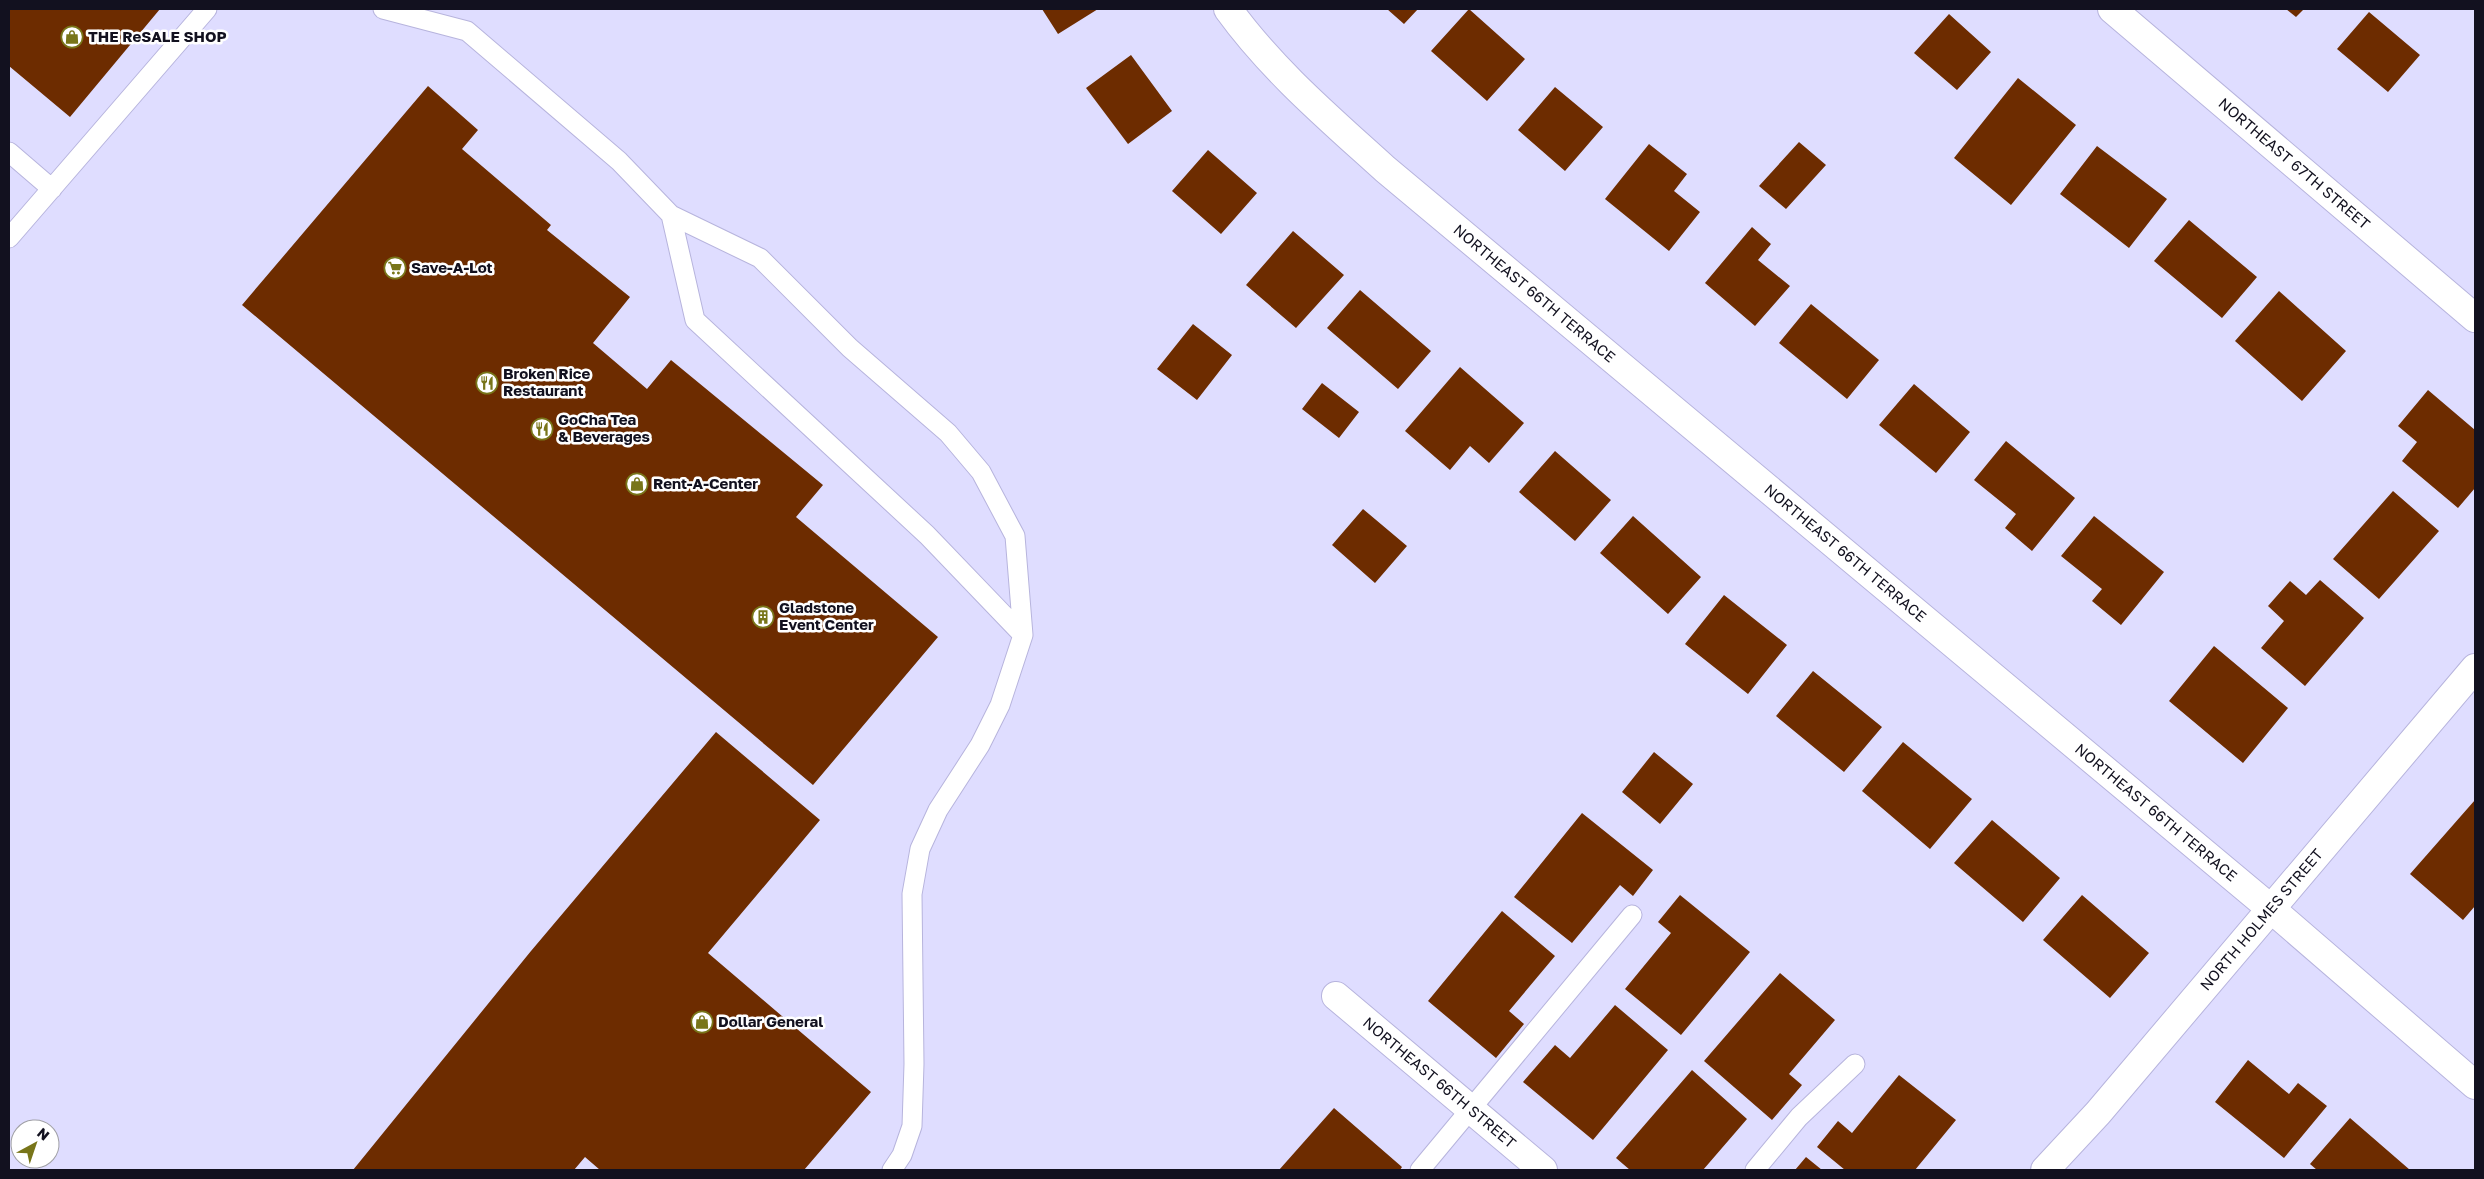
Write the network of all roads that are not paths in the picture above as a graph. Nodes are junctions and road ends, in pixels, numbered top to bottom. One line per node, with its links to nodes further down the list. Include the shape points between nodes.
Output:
1 (207, 9): 6 (lane)
2 (383, 9): 7 (lane, via 467,31 619,161)
3 (1228, 9): 12 (street, NORTHEAST 66TH TERRACE, via 1271,61 1385,169)
4 (2112, 9): 9 (street, NORTHEAST 67TH STREET)
5 (9, 152): 6 (lane)
6 (52, 189): 8 (lane)
7 (671, 215): 10 (lane, via 695,320 927,535); 10 (lane, via 760,258 850,348 954,440 980,472 1015,536)
8 (9, 238)
9 (2475, 318)
10 (1023, 636): 18 (lane, via 1000,705 980,745 938,810 920,849 912,894 912,1126 902,1155)
11 (2475, 668): 12 (street, NORTH HOLMES STREET)
12 (2270, 908): 16 (street, NORTHEAST 66TH TERRACE); 22 (street, NORTH HOLMES STREET, via 2098,1113)
13 (1632, 915): 17 (lane)
14 (1336, 996): 17 (street, NORTHEAST 66TH STREET)
15 (1855, 1064): 21 (lane, via 1798,1117)
16 (2475, 1084)
17 (1470, 1109): 19 (lane); 20 (street, NORTHEAST 66TH STREET)
18 (892, 1170)
19 (1420, 1170)
20 (1543, 1170)
21 (1755, 1170)
22 (2045, 1170)

